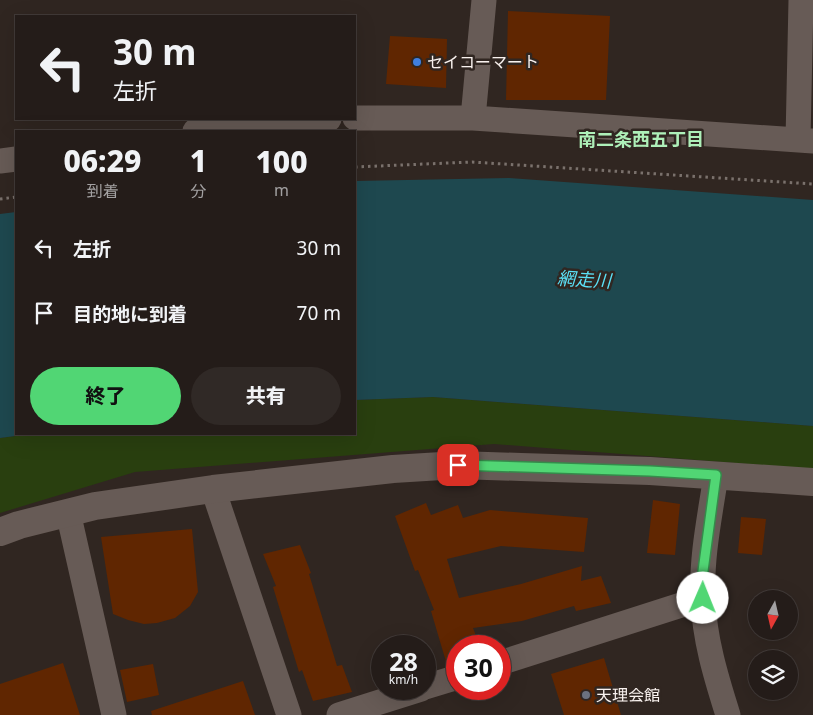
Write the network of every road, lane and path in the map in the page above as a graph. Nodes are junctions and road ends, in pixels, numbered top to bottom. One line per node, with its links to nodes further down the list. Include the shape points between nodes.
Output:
1 (484, 0): 4 (street)
2 (801, 0): 7 (street)
3 (356, 118): 4 (street)
4 (473, 118): 7 (street)
5 (318, 120): 6 (street)
6 (206, 130)
7 (805, 140)
8 (15, 159): 9 (street)
9 (0, 162)
10 (356, 167): 11 (path, via 472,162)
11 (813, 184)
12 (15, 197): 13 (path)
13 (0, 199)
14 (716, 475): 15 (street); 16 (street, via 458,465); 19 (street, via 703,571)
15 (813, 482)
16 (213, 489): 17 (street); 23 (street)
17 (68, 512): 18 (street); 22 (street)
18 (0, 532)
19 (703, 598): 20 (street); 25 (street, via 715,675)
20 (511, 659)
21 (386, 700): 24 (street)
22 (114, 715)
23 (289, 715)
24 (339, 715)
25 (728, 715)

